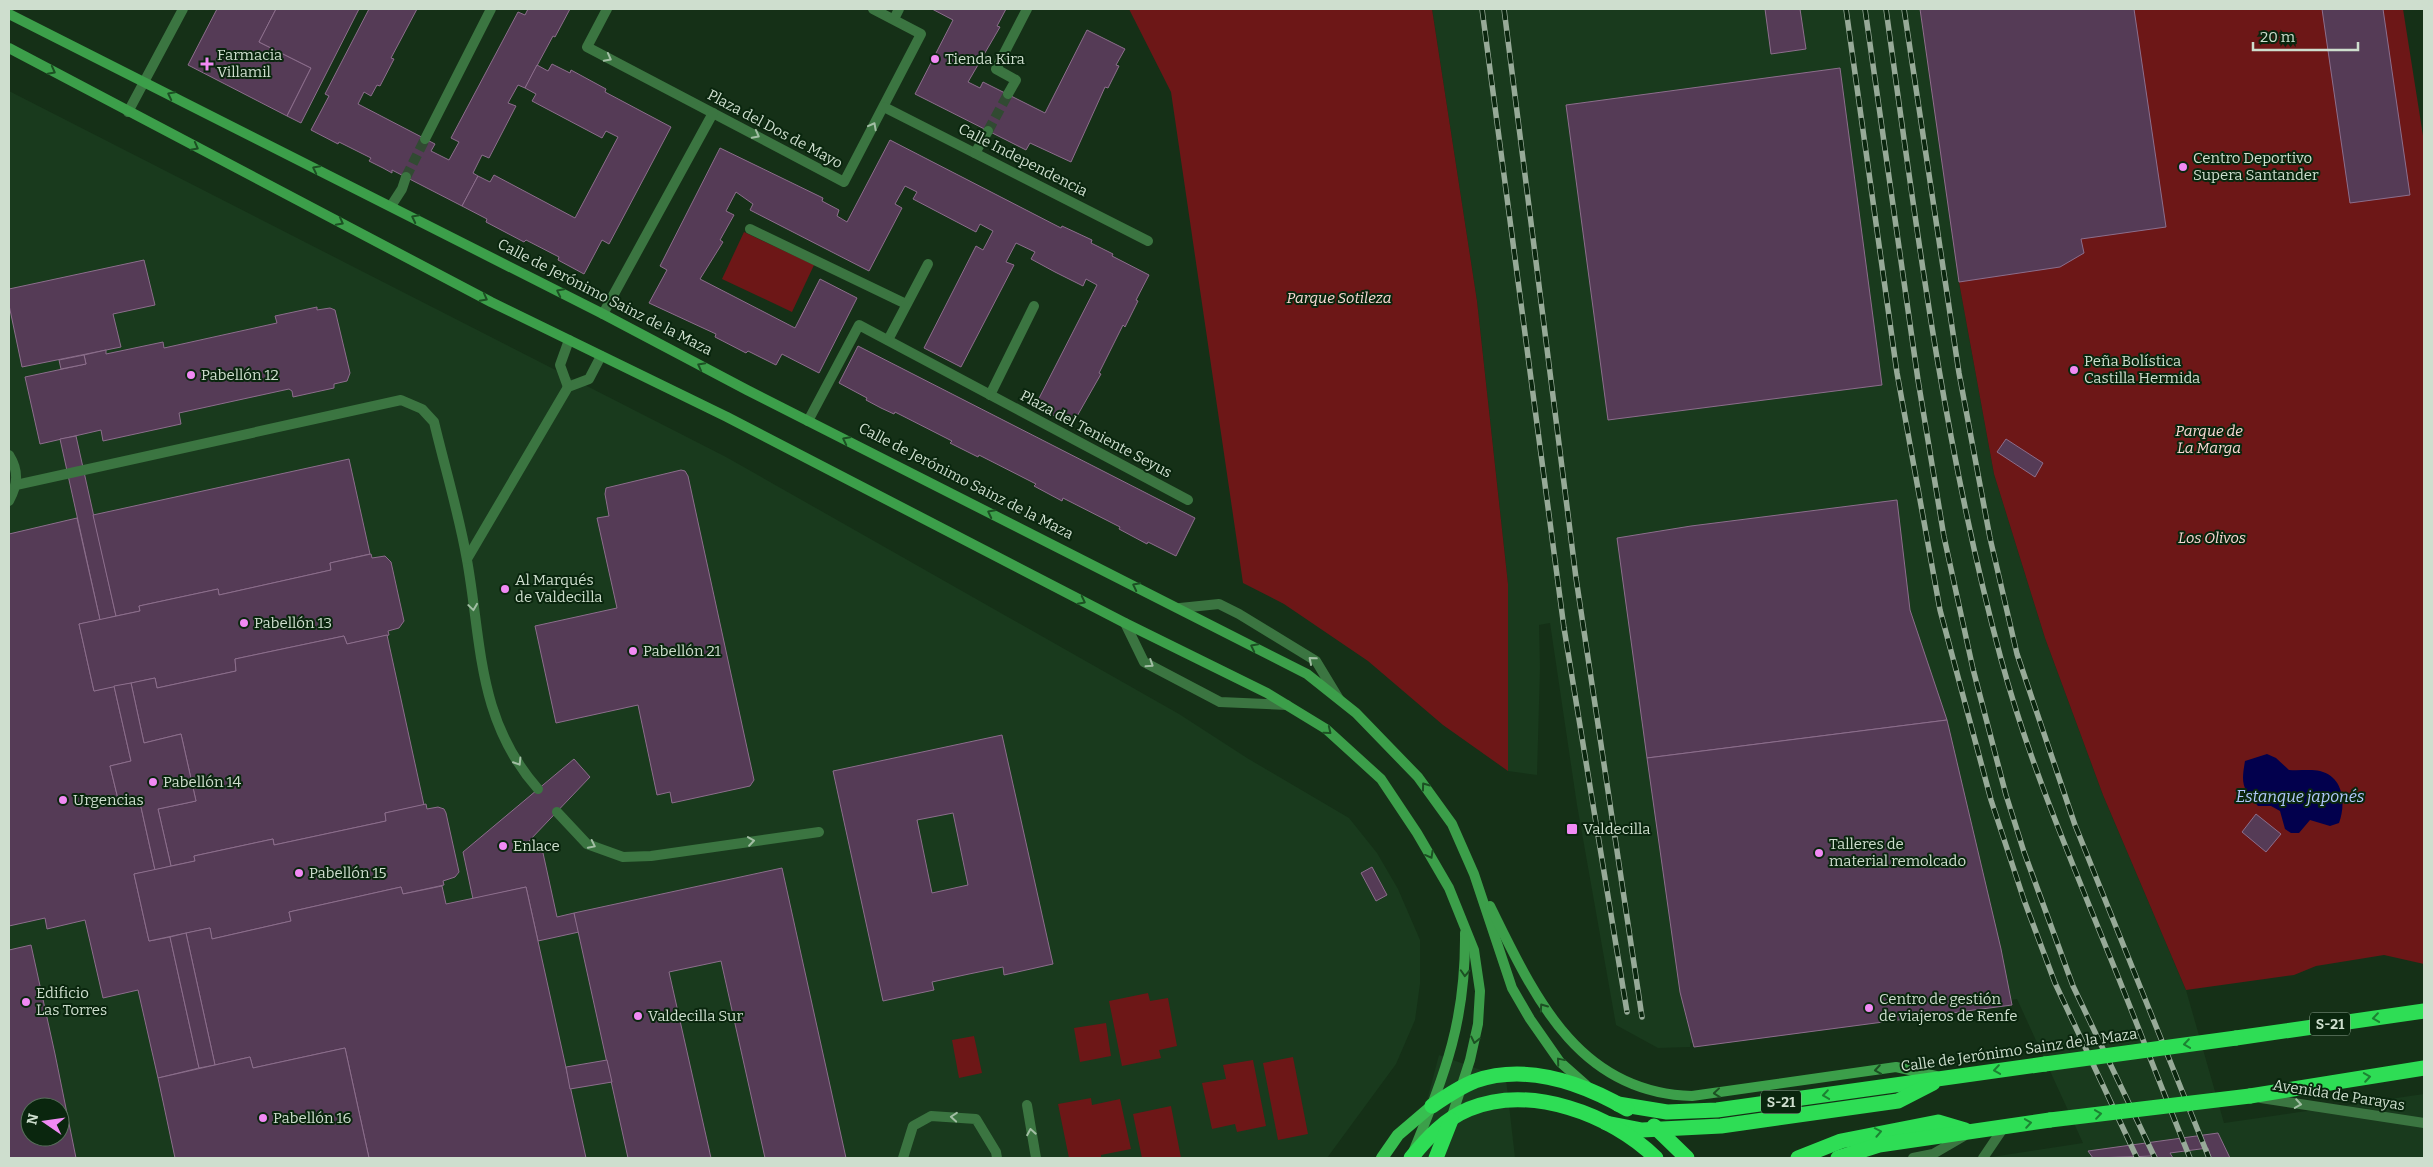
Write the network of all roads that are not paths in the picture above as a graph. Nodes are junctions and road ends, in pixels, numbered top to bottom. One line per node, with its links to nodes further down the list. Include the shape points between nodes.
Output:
1 (183, 9): 10 (street)
2 (491, 9): 16 (street)
3 (607, 9): 14 (street, Plaza del Dos de Mayo, one-way to 14, via 588,46)
4 (873, 9): 8 (street, Plaza del Dos de Mayo)
5 (899, 9): 8 (street)
6 (1027, 9): 11 (street, via 996,69 1016,80)
7 (9, 14): 10 (main road, Calle de Jerónimo Sainz de la Maza)
8 (894, 19): 12 (street, Plaza del Dos de Mayo, via 921,34)
9 (9, 48): 13 (main road, one-way to 13)
10 (145, 82): 13 (street); 19 (main road, Calle de Jerónimo Sainz de la Maza, one-way to 10)
11 (1008, 94)
12 (884, 107): 14 (street, Plaza del Dos de Mayo, one-way to 12, via 844,182); 17 (street, Calle Independencia)
13 (128, 112): 26 (main road, one-way to 26)
14 (713, 113): 25 (street)
15 (988, 131): 17 (street)
16 (425, 139)
17 (975, 153): 21 (street, Calle Independencia)
18 (406, 177): 19 (street)
19 (391, 206): 25 (main road, Calle de Jerónimo Sainz de la Maza, one-way to 19)
20 (750, 229): 23 (street)
21 (1148, 242)
22 (928, 264): 23 (street)
23 (906, 304): 27 (street)
24 (1034, 306): 30 (street)
25 (603, 314): 31 (main road, Calle de Jerónimo Sainz de la Maza, one-way to 25)
26 (569, 340): 28 (main road); 29 (street, via 560,365)
27 (888, 340): 30 (street, Plaza del Teniente Seyus); 31 (street, Plaza del Teniente Seyus, via 859,325)
28 (601, 356): 29 (street, via 589,379); 38 (main road, one-way to 38, via 745,426)
29 (568, 386): 36 (street)
30 (990, 395): 34 (street, Plaza del Teniente Seyus)
31 (808, 420): 37 (main road, Calle de Jerónimo Sainz de la Maza, one-way to 31)
32 (9, 455): 33 (street, via 16,469)
33 (16, 485): 35 (street); 36 (street, via 401,400 422,409 434,422)
34 (1188, 500)
35 (9, 501)
36 (467, 559): 41 (street, one-way to 41, via 483,677 494,714 506,743)
37 (1180, 608): 39 (main road, Calle de Jerónimo Sainz de la Maza, one-way to 37, via 1307,674); 39 (street, one-way to 37, via 1316,661 1239,614 1219,604)
38 (1124, 623): 40 (main road, via 1267,692); 40 (street, one-way to 40, via 1144,662 1220,702)
39 (1340, 700): 44 (main road, Calle de Jerónimo Sainz de la Maza, one-way to 39, via 1452,824 1418,777)
40 (1287, 705): 45 (main road, one-way to 45, via 1326,729 1381,779 1417,832)
41 (538, 789)
42 (557, 812): 43 (street, one-way to 43, via 587,844 623,857 651,856)
43 (819, 832)
44 (1474, 874): 48 (main road, S-21, one-way to 44, via 1896,1067 1720,1093 1678,1096 1639,1088 1611,1076 1559,1028 1539,1000); 50 (main road, Calle de Jerónimo Sainz de la Maza, one-way to 44, via 1560,1062 1520,1003)
45 (1465, 924): 49 (main road, one-way to 49, via 1474,950 1480,991 1475,1039); 54 (main road, one-way to 54, via 1465,972 1458,1025)
46 (2424, 1011): 48 (highway, Calle de Jerónimo Sainz de la Maza / S-21, one-way to 48, bridge)
47 (2424, 1068): 51 (highway, one-way to 47)
48 (1943, 1078): 52 (highway, Calle de Jerónimo Sainz de la Maza / S-21, one-way to 52, via 1693,1112 1649,1110); 59 (highway, S-21, via 1898,1101 1721,1126)
49 (1462, 1087): 50 (highway, S-21, via 1484,1078 1534,1075); 54 (highway, S-21); 55 (main road)
50 (1596, 1093): 52 (highway, S-21)
51 (2250, 1096): 57 (street, Avenida de Parayas, one-way to 57); 58 (highway, one-way to 51, bridge)
52 (1618, 1104): 59 (highway, S-21)
53 (1027, 1105): 64 (street, one-way to 53)
54 (1432, 1106): 61 (main road, S-21); 67 (main road)
55 (1451, 1120): 56 (highway, S-21, via 1486,1103 1522,1100 1562,1106); 67 (highway, S-21, via 1425,1141); 68 (highway)
56 (1606, 1123): 59 (highway, S-21); 69 (highway, S-21)
57 (2424, 1123)
58 (2004, 1127): 60 (highway); 74 (street)
59 (1659, 1130): 70 (highway, S-21)
60 (1971, 1132): 71 (highway, one-way to 60, via 1842,1140 1938,1122); 72 (highway, via 1879,1145); 73 (street, via 1933,1154)
61 (1398, 1135): 65 (street); 66 (main road, S-21)
62 (903, 1158): 63 (street, one-way to 62, via 976,1119 931,1116 913,1126)
63 (997, 1158)
64 (1036, 1158)
65 (1378, 1158)
66 (1382, 1158)
67 (1411, 1158)
68 (1436, 1158)
69 (1656, 1158)
70 (1687, 1158)
71 (1798, 1158)
72 (1838, 1158)
73 (1913, 1158)
74 (1983, 1158)

